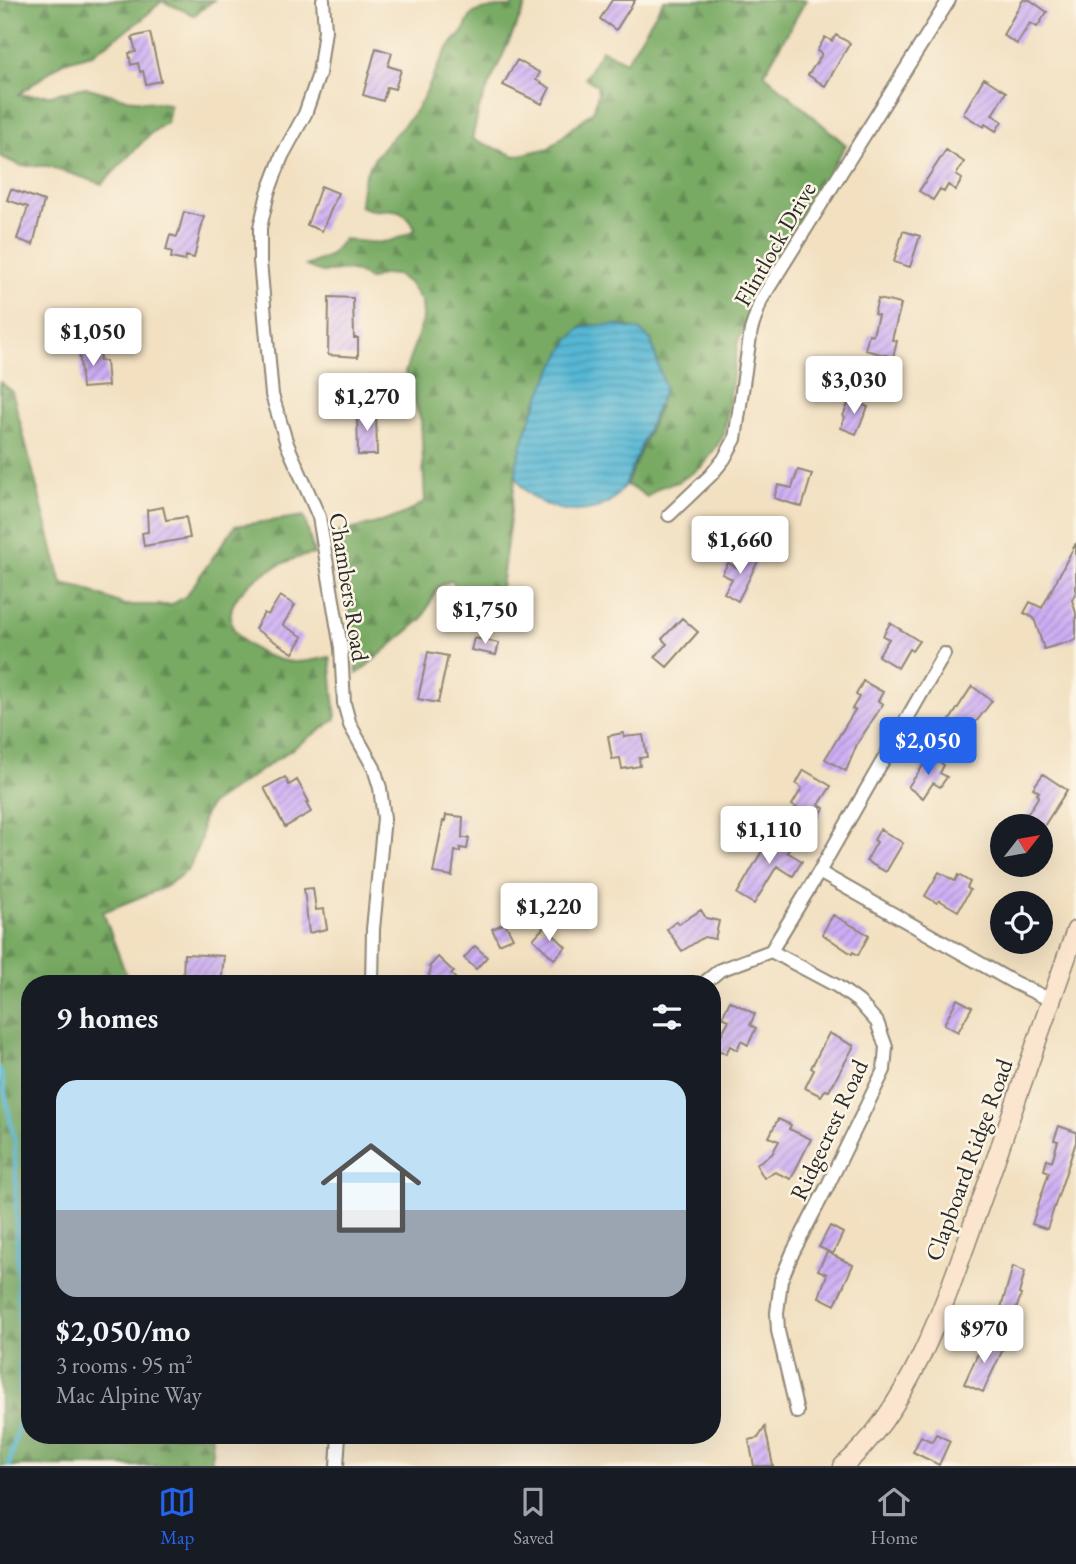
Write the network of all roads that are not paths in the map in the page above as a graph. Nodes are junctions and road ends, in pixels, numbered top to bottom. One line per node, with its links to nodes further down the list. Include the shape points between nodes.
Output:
1 (323, 0): 8 (street, Chambers Road, via 325,30 319,74 268,193 260,229 260,261 272,394 287,444 319,517 341,649 344,703 380,788 383,818)
2 (949, 0): 3 (street, Flintlock Drive, via 761,300 751,330 735,439 711,475)
3 (668, 515)
4 (944, 654): 5 (street)
5 (819, 873): 7 (street); 10 (street)
6 (1076, 930): 10 (main road, Clapboard Ridge Road)
7 (771, 951): 9 (street); 11 (street, Ridgecrest Road, via 859,1002 877,1022 886,1047 884,1070 781,1280 778,1331)
8 (372, 975)
9 (714, 975)
10 (1051, 1000): 14 (main road, Clapboard Ridge Road, via 926,1346 878,1426)
11 (797, 1412)
12 (338, 1444): 13 (street)
13 (337, 1466)
14 (843, 1466)

